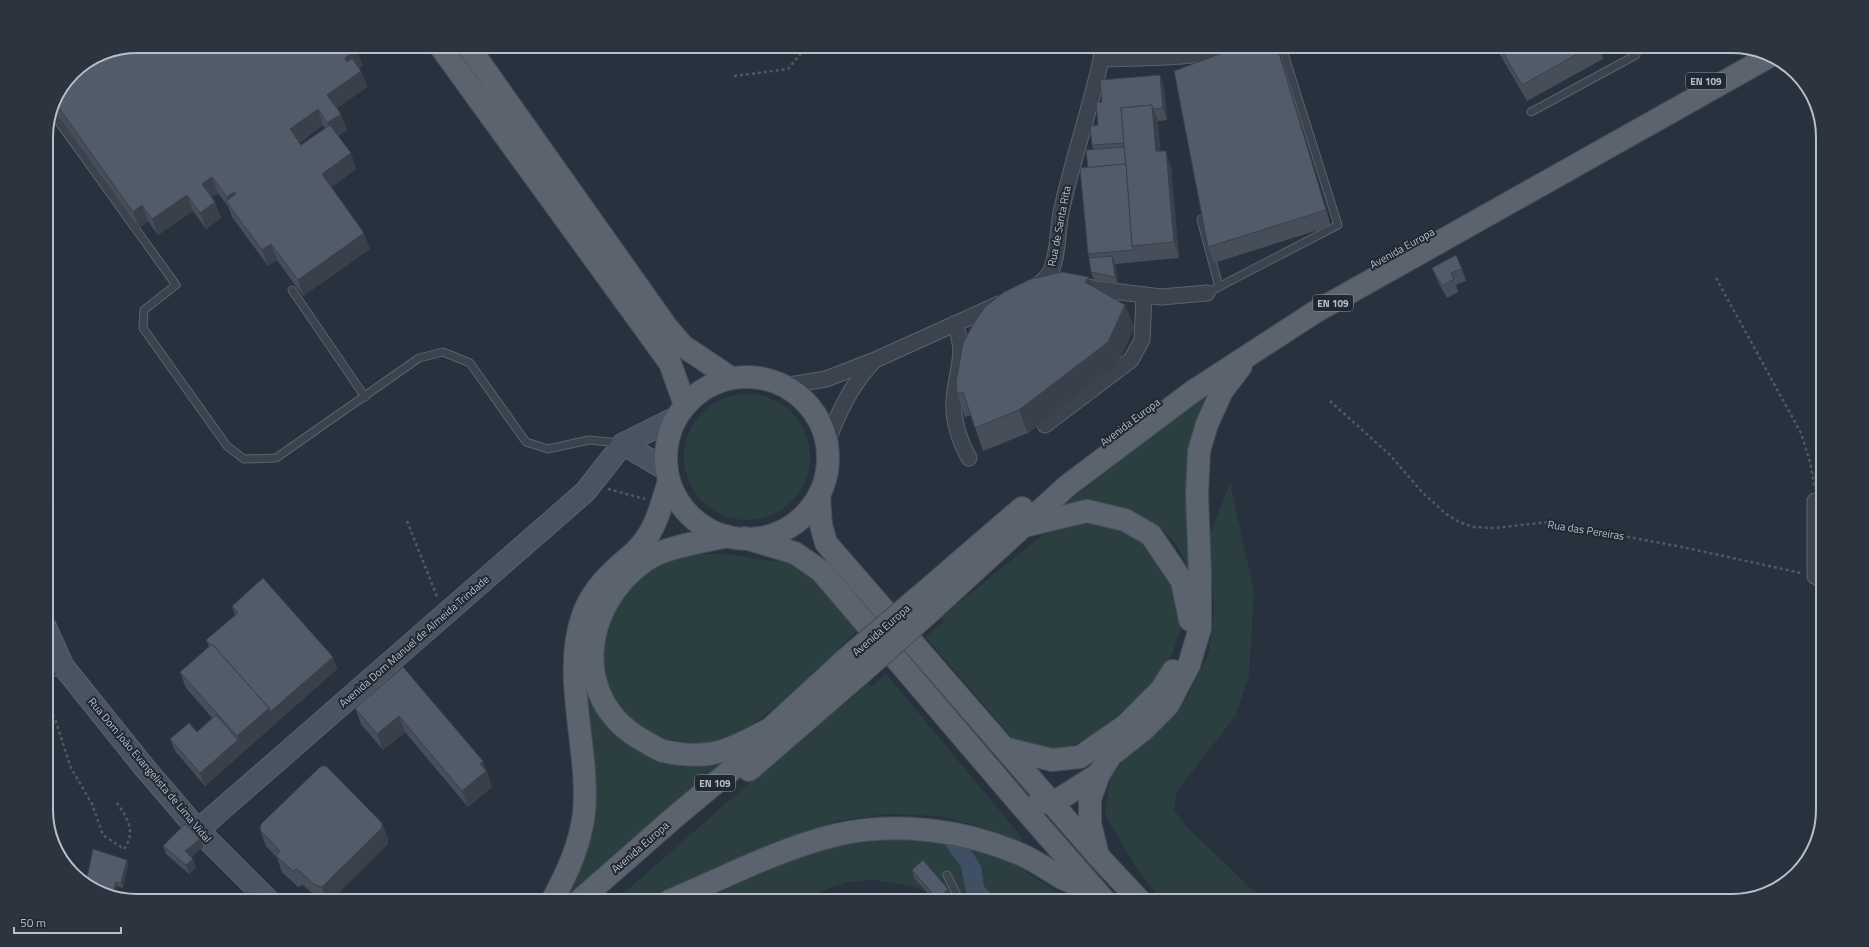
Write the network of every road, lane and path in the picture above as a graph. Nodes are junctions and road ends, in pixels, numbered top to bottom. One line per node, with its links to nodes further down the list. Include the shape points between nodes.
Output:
1 (445, 53): 29 (main road, via 670,363)
2 (473, 53): 25 (main road, via 666,326 683,346)
3 (801, 53): 13 (path, via 788,69)
4 (1103, 53): 17 (street, Rua de Santa Rita, via 1060,216 1055,256)
5 (1131, 53): 6 (street)
6 (1202, 53)
7 (1264, 53): 10 (lane)
8 (1284, 53): 21 (lane, via 1338,225)
9 (1635, 53): 14 (lane)
10 (1261, 54)
11 (1751, 56): 44 (main road, Avenida Europa / EN 109, via 1518,182 1350,277 1241,344 1118,430 994,531)
12 (1764, 60): 19 (main road, Avenida Europa / EN 109)
13 (734, 76)
14 (1531, 112)
15 (56, 117): 27 (lane, via 176,284 144,310 143,328 227,446 244,458 276,458)
16 (1201, 220): 21 (lane)
17 (1059, 277): 22 (street, via 1096,289); 23 (street, Rua de Santa Rita, via 1045,280 1035,288)
18 (1716, 278): 38 (path, via 1801,432 1814,480)
19 (1369, 282): 41 (main road, Avenida Europa / EN 109, via 1315,312 1192,392 1072,482); 51 (main road, via 1323,316 1241,366 1222,391 1207,424 1199,452 1197,495 1200,628 1189,665 1168,705 1143,730 1111,755)
20 (292, 290): 27 (lane)
21 (1213, 290): 22 (street, via 1161,297)
22 (1144, 296): 30 (street, via 1142,340 1131,360)
23 (954, 324): 24 (street, Rua de Santa Rita); 33 (street, via 960,335 962,359 954,407 957,427)
24 (875, 360): 26 (street, Rua de Santa Rita, via 826,379); 31 (street, Rua de Santa Rita, via 857,379)
25 (731, 378): 26 (main road, via 767,379); 29 (main road, via 698,393)
26 (784, 386): 31 (main road, via 812,409)
27 (365, 397): 32 (lane, via 419,358 443,352 470,363 526,442 548,448 589,440)
28 (1330, 401): 43 (path, Rua das Pereiras, via 1390,455 1422,492 1459,522 1474,527 1494,528 1548,522 1682,547)
29 (681, 411): 32 (street, Avenida Dom Manuel de Almeida Trindade); 34 (main road, via 669,435 666,454)
30 (1045, 425)
31 (827, 442): 36 (main road, via 826,478)
32 (623, 444): 34 (street); 45 (street, Avenida Dom Manuel de Almeida Trindade, via 585,492)
33 (969, 458)
34 (668, 475): 42 (main road, via 682,506 695,520 710,530); 59 (main road, via 653,528 642,545 609,574 593,593 582,618 574,648 584,780 584,814 572,864)
35 (601, 488): 37 (path)
36 (819, 495): 42 (main road, via 809,510 786,528 763,537); 50 (main road, via 821,525 826,543)
37 (651, 500)
38 (1815, 501): 39 (street)
39 (1816, 520)
40 (407, 521): 45 (path)
41 (1021, 527): 44 (main road, Avenida Europa / EN 109); 50 (main road, via 1087,511 1125,520 1151,535 1182,580 1190,622 1183,655 1161,690 1126,725 1080,757 1052,760)
42 (736, 537): 49 (main road, via 666,551 647,559 631,572 616,588 602,610 593,639 592,668 599,695 613,717 633,735 662,751 708,754 737,746); 52 (main road, via 795,553 821,570)
43 (1816, 577)
44 (927, 602): 46 (main road, Avenida Europa / EN 109, bridge)
45 (444, 614): 55 (street, Avenida Dom Manuel de Almeida Trindade)
46 (853, 667): 49 (main road, Avenida Europa / EN 109); 61 (main road, Avenida Europa / EN 109)
47 (55, 668): 55 (street, Rua Dom João Evangelista de Lima Vidal)
48 (53, 716): 53 (path, via 71,768 92,804 104,835 124,849 130,840 130,828)
49 (770, 729): 60 (main road, Avenida Europa / EN 109, via 741,762)
50 (1007, 749): 54 (main road)
51 (1099, 774): 54 (main road); 56 (main road, via 1090,799 1090,823)
52 (1000, 780): 54 (main road, via 1035,802); 65 (main road)
53 (117, 803)
54 (1052, 803): 56 (main road)
55 (198, 830): 58 (street, Rua Dom João Evangelista de Lima Vidal)
56 (1098, 856): 66 (main road)
57 (947, 875): 63 (lane)
58 (262, 894)
59 (556, 894)
60 (587, 894)
61 (607, 894)
62 (685, 894): 64 (main road, via 790,849 837,835 876,829 917,828 967,837 1021,854)
63 (956, 894)
64 (1095, 894)
65 (1098, 894)
66 (1133, 894)

